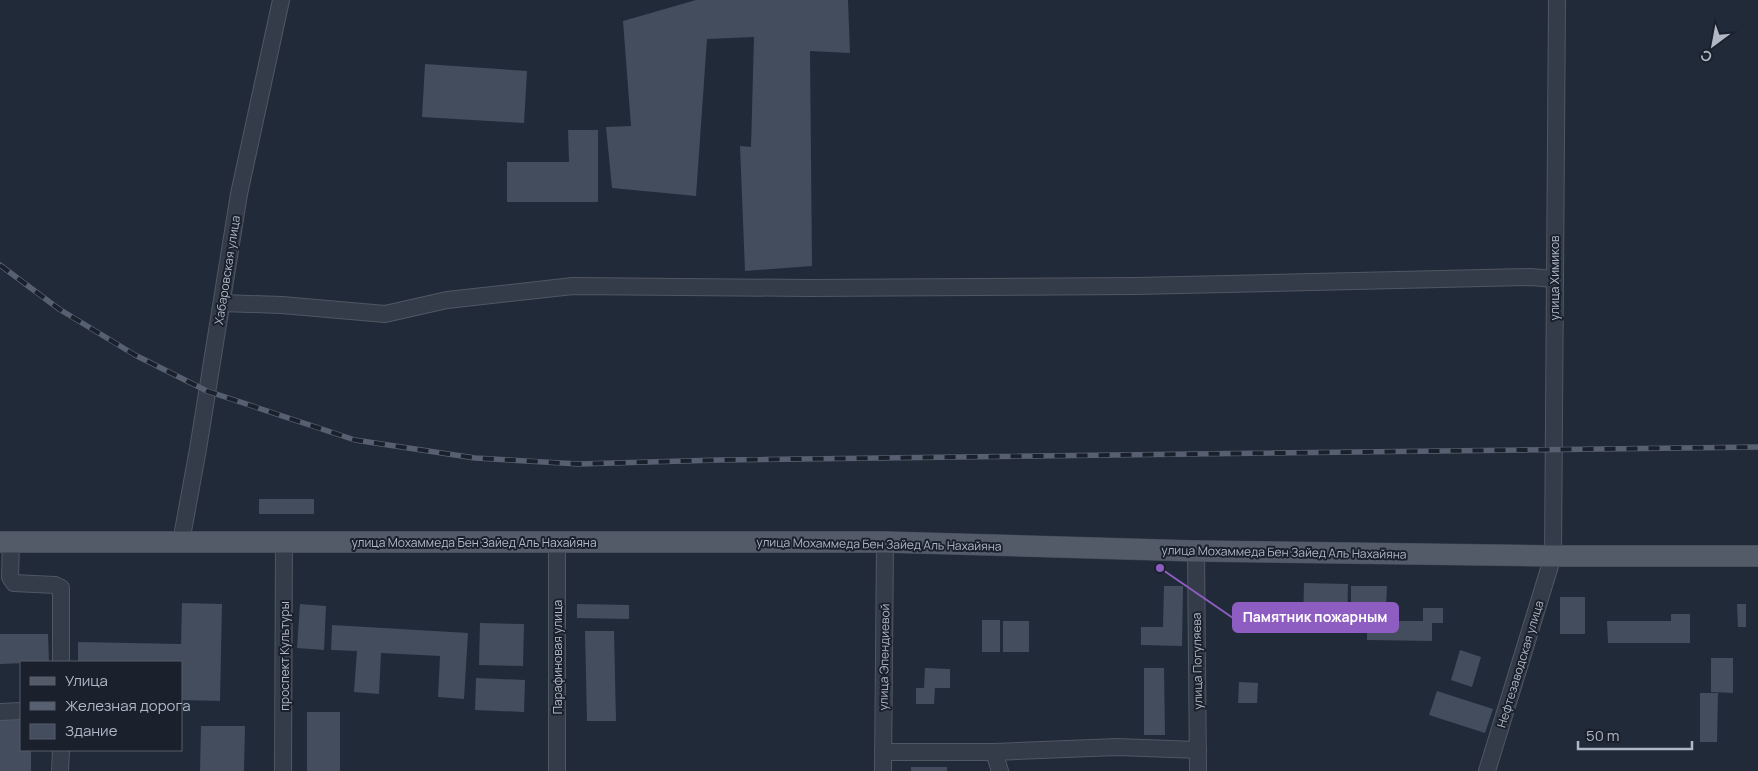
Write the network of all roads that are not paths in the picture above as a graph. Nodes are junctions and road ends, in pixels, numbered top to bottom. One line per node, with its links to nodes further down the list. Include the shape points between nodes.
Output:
1 (281, 0): 4 (street, Хабаровская улица, via 239,194)
2 (1557, 0): 3 (street, улица Химиков)
3 (1554, 279): 4 (street, via 1125,286 573,286 447,300 385,314); 11 (street, улица Химиков)
4 (222, 303): 6 (street, Хабаровская улица)
5 (5, 542): 6 (main road, улица Мохаммеда Бен Зайед Аль Нахайяна); 13 (street, via 10,577 14,583 55,584 61,588)
6 (181, 542): 7 (main road, улица Мохаммеда Бен Зайед Аль Нахайяна)
7 (284, 542): 8 (main road, улица Мохаммеда Бен Зайед Аль Нахайяна); 21 (street, проспект Культуры)
8 (557, 542): 9 (main road, улица Мохаммеда Бен Зайед Аль Нахайяна); 22 (street, Парафиновая улица)
9 (885, 542): 10 (main road, улица Мохаммеда Бен Зайед Аль Нахайяна); 18 (street, улица Эпендиевой)
10 (1196, 551): 11 (main road, улица Мохаммеда Бен Зайед Аль Нахайяна); 16 (street, улица Погуляева)
11 (1553, 556): 12 (main road, улица Мохаммеда Бен Зайед Аль Нахайяна); 26 (street, Нефтезаводская улица)
12 (1758, 556)
13 (62, 661)
14 (20, 711): 15 (street)
15 (0, 712)
16 (1198, 750): 19 (street, via 1117,747); 25 (street, улица Погуляева)
17 (61, 751): 20 (street)
18 (883, 752): 19 (street); 23 (street, улица Эпендиевой)
19 (994, 752): 24 (street)
20 (60, 771)
21 (283, 771)
22 (557, 771)
23 (883, 771)
24 (1000, 771)
25 (1198, 771)
26 (1487, 771)

